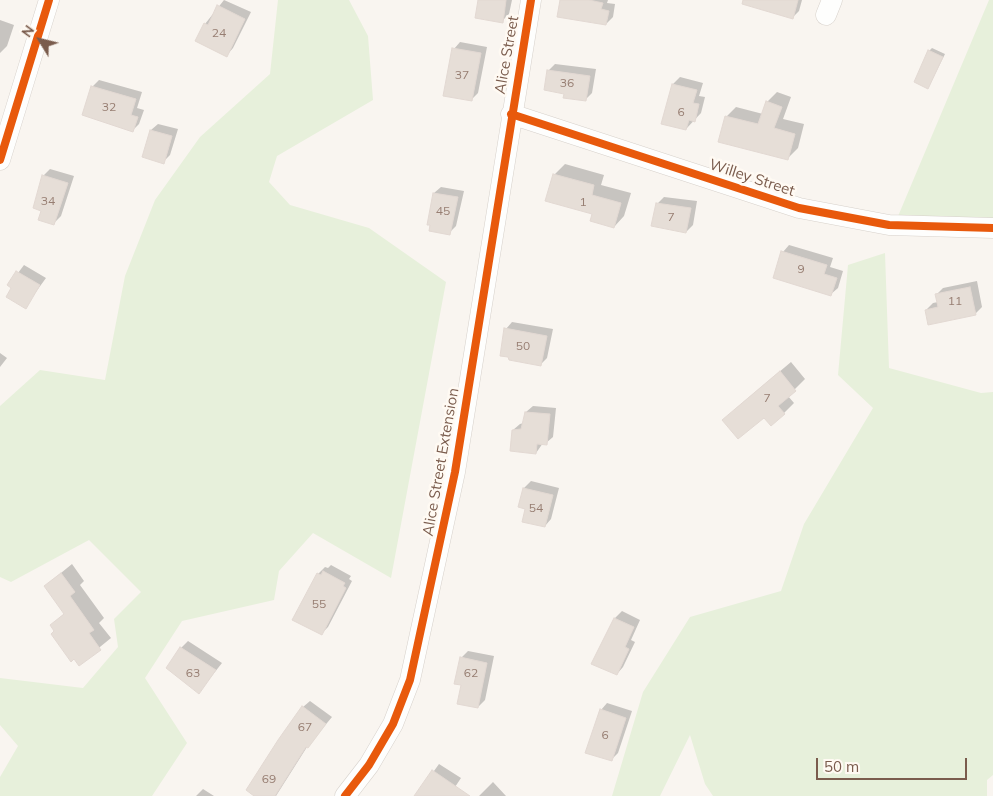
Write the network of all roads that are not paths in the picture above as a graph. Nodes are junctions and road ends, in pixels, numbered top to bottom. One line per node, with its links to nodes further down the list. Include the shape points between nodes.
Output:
1 (49, 0): 4 (street)
2 (531, 0): 3 (street, Alice Street)
3 (511, 114): 5 (street, Willey Street, via 799,208 889,225); 6 (street, Alice Street Extension, via 455,472 410,680 393,724 369,765)
4 (0, 160)
5 (993, 228)
6 (345, 796)

